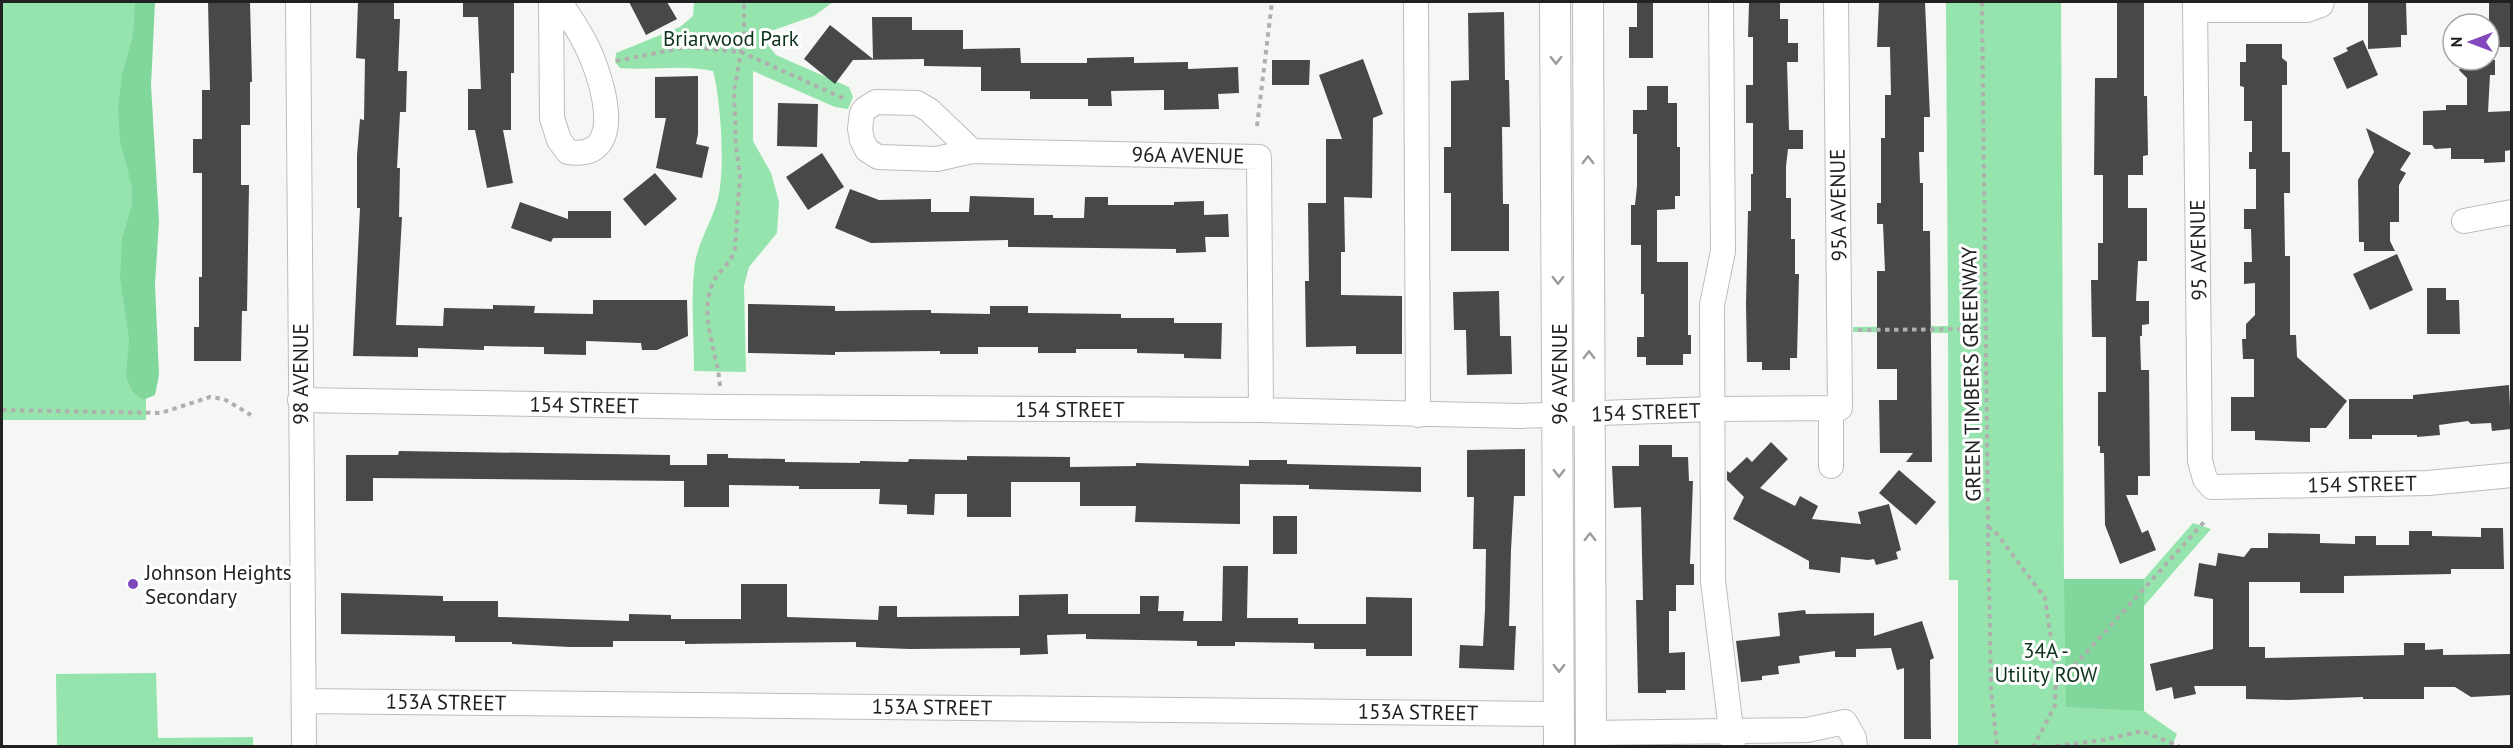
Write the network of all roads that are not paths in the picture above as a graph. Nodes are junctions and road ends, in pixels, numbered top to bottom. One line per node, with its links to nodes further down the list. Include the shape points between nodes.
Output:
1 (298, 2): 14 (street, 98 AVENUE)
2 (551, 2): 3 (street, via 552,118 559,140 568,152 582,154 600,144 607,127 605,109 601,84 583,38)
3 (560, 2)
4 (1416, 2): 19 (street)
5 (1555, 2): 20 (main road, 96 AVENUE, one-way to 20)
6 (1588, 2): 18 (main road, 96 AVENUE, one-way to 6)
7 (1721, 2): 16 (street, via 1724,251 1712,305)
8 (1836, 2): 15 (street, 95A AVENUE)
9 (2322, 2): 10 (street, 95 AVENUE, via 2307,10)
10 (2195, 6): 23 (street, 95 AVENUE, via 2200,461 2205,479)
11 (972, 152): 17 (street, 96A AVENUE, via 1259,157)
12 (2511, 212): 13 (street)
13 (2464, 221)
14 (300, 400): 17 (street, 154 STREET); 24 (street, 98 AVENUE)
15 (1836, 408): 16 (street, 154 STREET); 21 (street, 95A AVENUE)
16 (1713, 409): 18 (street, 154 STREET); 26 (street, via 1713,581)
17 (1261, 410): 19 (street, 154 STREET)
18 (1590, 414): 20 (street, 154 STREET); 27 (main road, 96 AVENUE, one-way to 18)
19 (1418, 415): 20 (street, 154 STREET)
20 (1559, 415): 25 (main road, 96 AVENUE, one-way to 25)
21 (1831, 466)
22 (2511, 476): 23 (street, 154 STREET, via 2428,483)
23 (2212, 486)
24 (304, 701): 25 (street, 153A STREET); 28 (street, 98 AVENUE)
25 (1559, 714): 29 (main road, 96 AVENUE)
26 (1733, 739): 27 (street); 30 (street, via 1845,722)
27 (1591, 740)
28 (304, 747)
29 (1559, 747)
30 (1855, 747)

